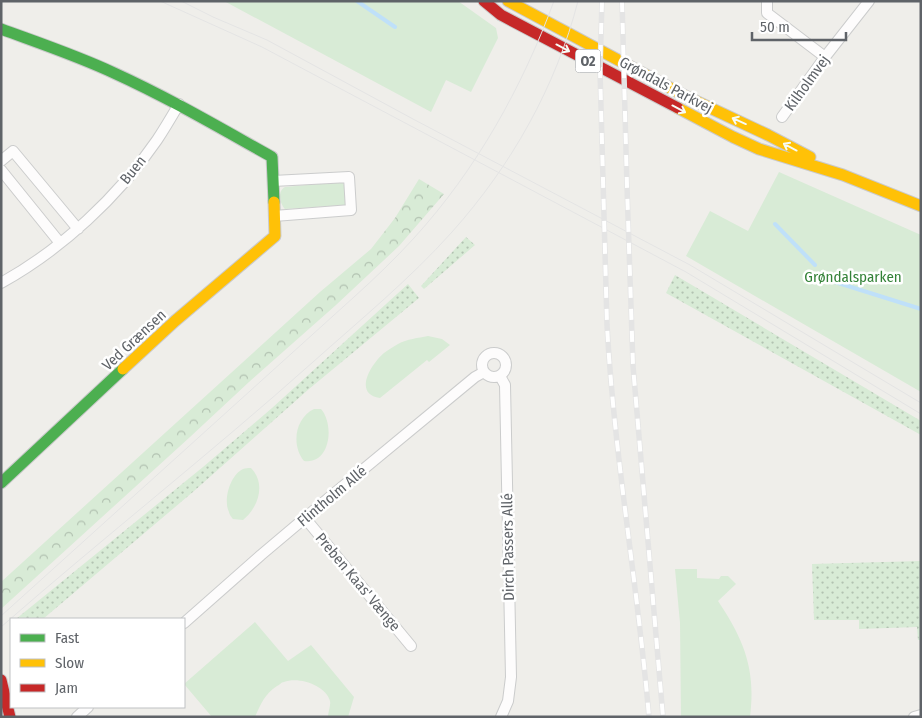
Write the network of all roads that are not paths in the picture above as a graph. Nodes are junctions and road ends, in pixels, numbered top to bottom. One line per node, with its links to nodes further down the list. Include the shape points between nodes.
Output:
1 (484, 1): 10 (main road, Grøndals Parkvej / O2, one-way to 10, via 501,15)
2 (767, 1): 6 (street, via 767,13)
3 (869, 1): 6 (street, Kilholmvej)
4 (509, 2): 8 (main road, Grøndals Parkvej / O2)
5 (1, 29): 7 (main road, Ved Grænsen, via 113,72)
6 (825, 57): 9 (street, Kilholmvej)
7 (179, 104): 14 (main road, Ved Grænsen, via 272,157); 17 (street, Buen, via 132,172)
8 (709, 108): 10 (main road); 13 (main road, Grøndals Parkvej / O2, one-way to 8)
9 (782, 117)
10 (702, 121): 13 (main road, Grøndals Parkvej / O2, via 759,149)
11 (1, 161): 17 (street, via 13,151)
12 (1, 170): 18 (street)
13 (843, 175): 15 (main road, Grøndals Parkvej / O2)
14 (273, 181): 16 (main road, Ved Grænsen); 16 (street, via 349,177 351,210)
15 (921, 206)
16 (274, 216): 22 (main road, Ved Grænsen, via 275,236 176,321)
17 (78, 229): 18 (street, Buen)
18 (60, 243): 19 (street, Buen)
19 (1, 283)
20 (484, 372): 21 (street, via 491,377); 21 (street, via 482,362 485,357 498,353 504,357 506,365); 23 (street, Flintholm Allé)
21 (500, 376): 31 (street, Dirch Passers Allé, via 505,385 511,677 508,701)
22 (1, 484)
23 (305, 518): 24 (street, Flintholm Allé); 25 (street, Preben Kaas' Vænge)
24 (185, 622)
25 (411, 646)
26 (1, 680): 29 (main road)
27 (87, 708): 30 (street)
28 (921, 715): 32 (street)
29 (10, 717)
30 (76, 717)
31 (501, 717)
32 (914, 717)

